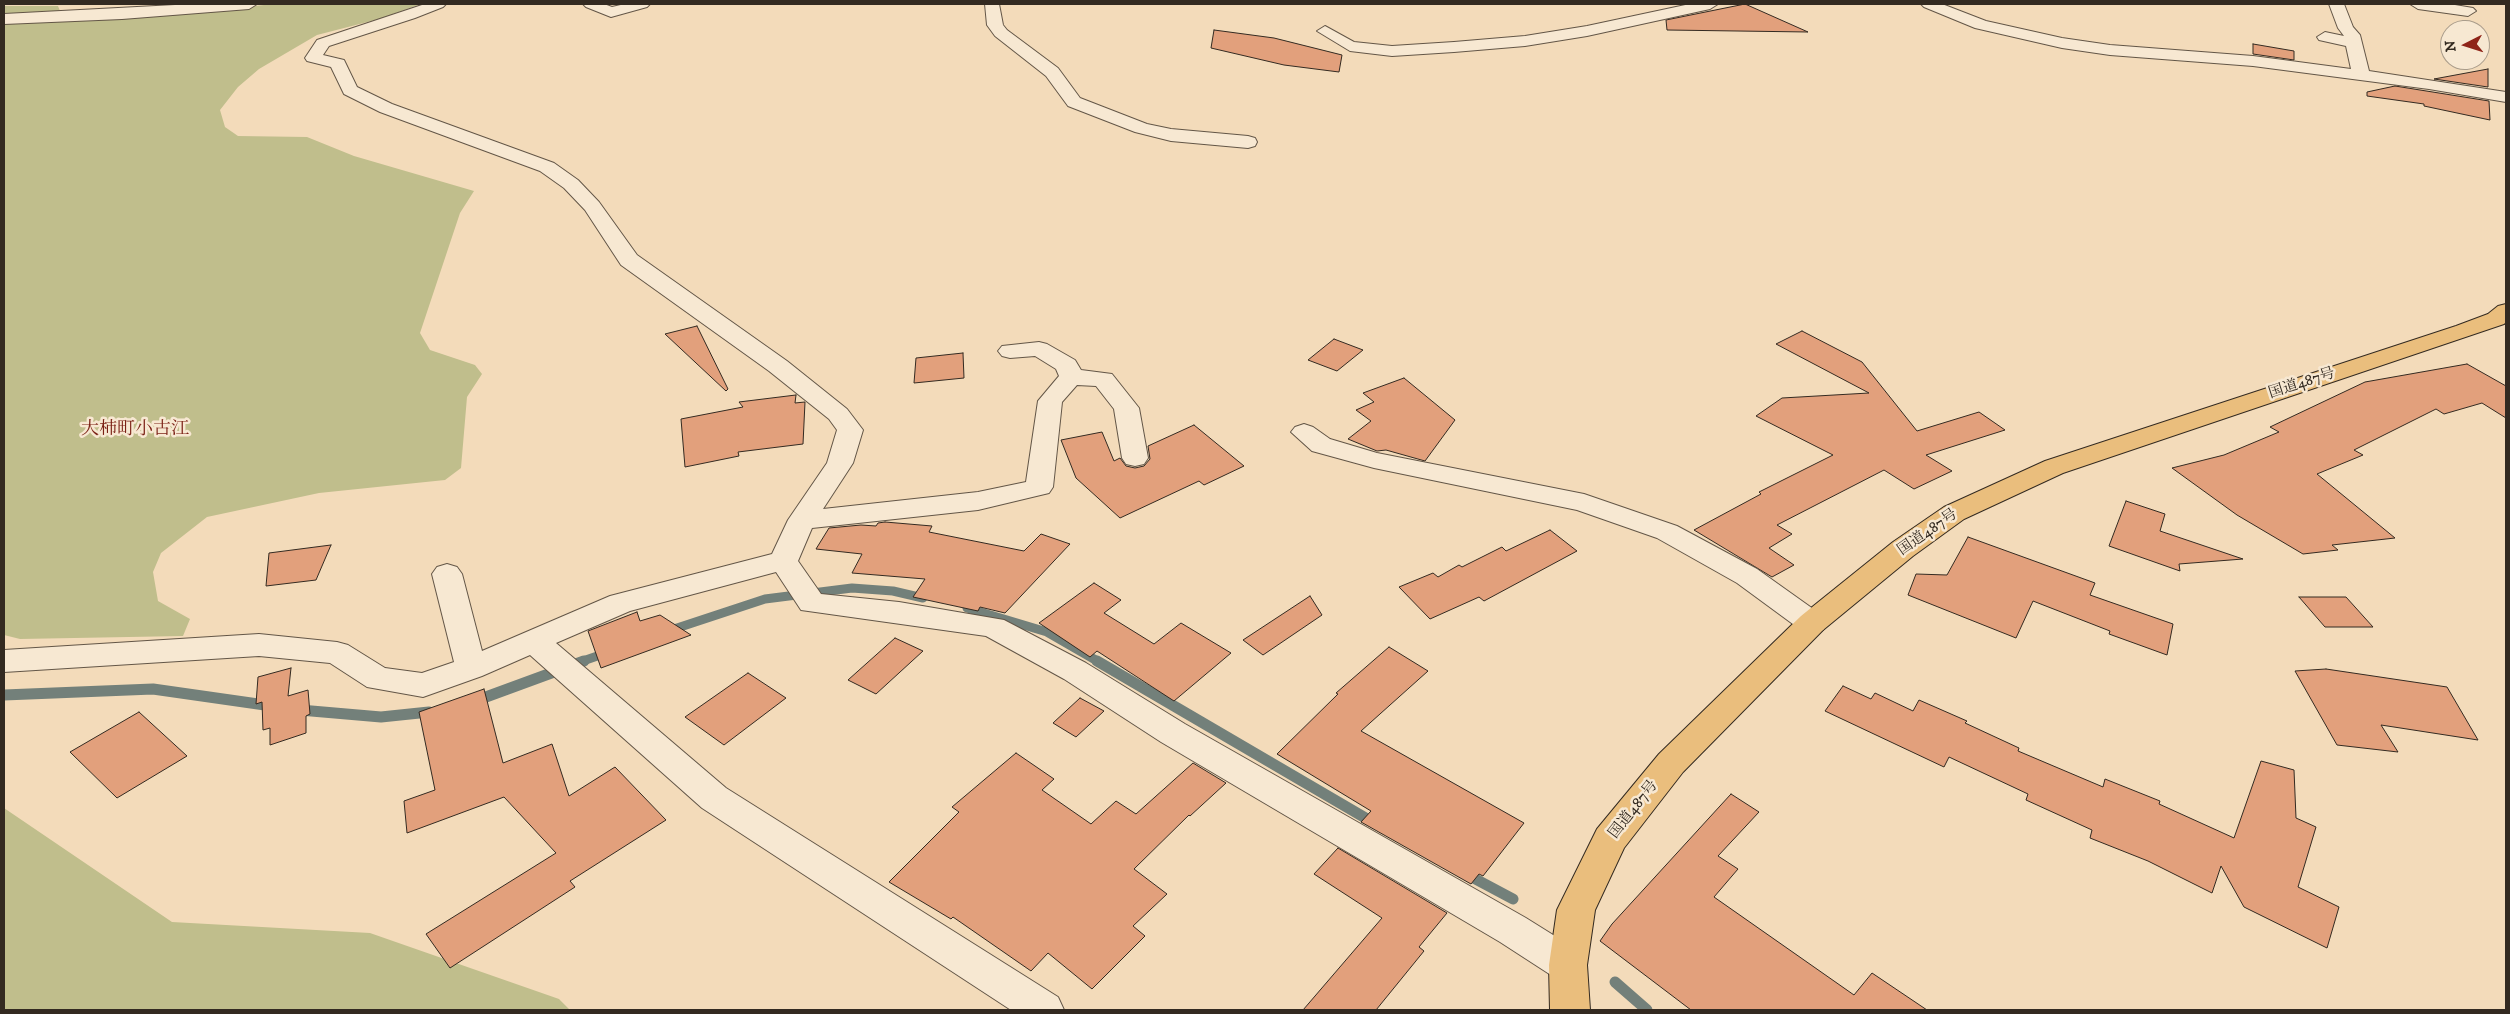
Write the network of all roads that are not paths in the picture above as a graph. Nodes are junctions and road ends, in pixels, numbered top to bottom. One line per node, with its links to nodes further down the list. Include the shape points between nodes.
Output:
1 (249, 4): 11 (street, via 122,14)
2 (438, 4): 23 (street, via 323,43 313,58 338,64 350,90 386,108 500,148 547,168 571,184 592,206 629,260 778,366 838,414 850,430 840,463)
3 (591, 4): 4 (street, via 612,12)
4 (642, 4)
5 (992, 4): 17 (street, via 995,25 1001,33 1052,72 1074,102 1141,128 1171,135)
6 (1710, 4): 12 (street, via 1587,31 1525,40 1392,51 1350,46)
7 (1929, 4): 15 (street, via 1980,25 2062,43 2253,61)
8 (2337, 4): 14 (street)
9 (2418, 4): 10 (street)
10 (2468, 11)
11 (4, 18)
12 (1325, 31)
13 (2325, 37): 14 (street)
14 (2353, 42): 15 (street)
15 (2361, 76): 16 (street)
16 (2506, 96)
17 (1248, 142)
18 (2506, 311): 26 (highway, 国道487号, via 2496,319 2464,331 2054,467 1954,513 1903,549)
19 (1010, 351): 20 (street, via 1039,349 1067,365)
20 (1071, 377): 22 (street, via 1103,379 1126,408); 23 (street, via 1050,401 1039,487 978,501)
21 (1304, 432): 26 (street, via 1322,445 1374,460 1584,503 1667,532 1747,576)
22 (1135, 458)
23 (802, 520): 24 (street)
24 (783, 561): 27 (street, via 621,603); 30 (street, via 812,603 900,612 993,627 1075,671 1173,733)
25 (447, 574): 29 (street)
26 (1812, 623): 30 (highway, 国道487号, via 1671,763 1610,839 1576,910)
27 (534, 641): 29 (street); 31 (street, via 714,798)
28 (4, 661): 29 (street, via 259,645 337,653 378,679 422,685)
29 (471, 668)
30 (1568, 965): 32 (highway, 国道487号)
31 (1044, 1010)
32 (1570, 1010)

